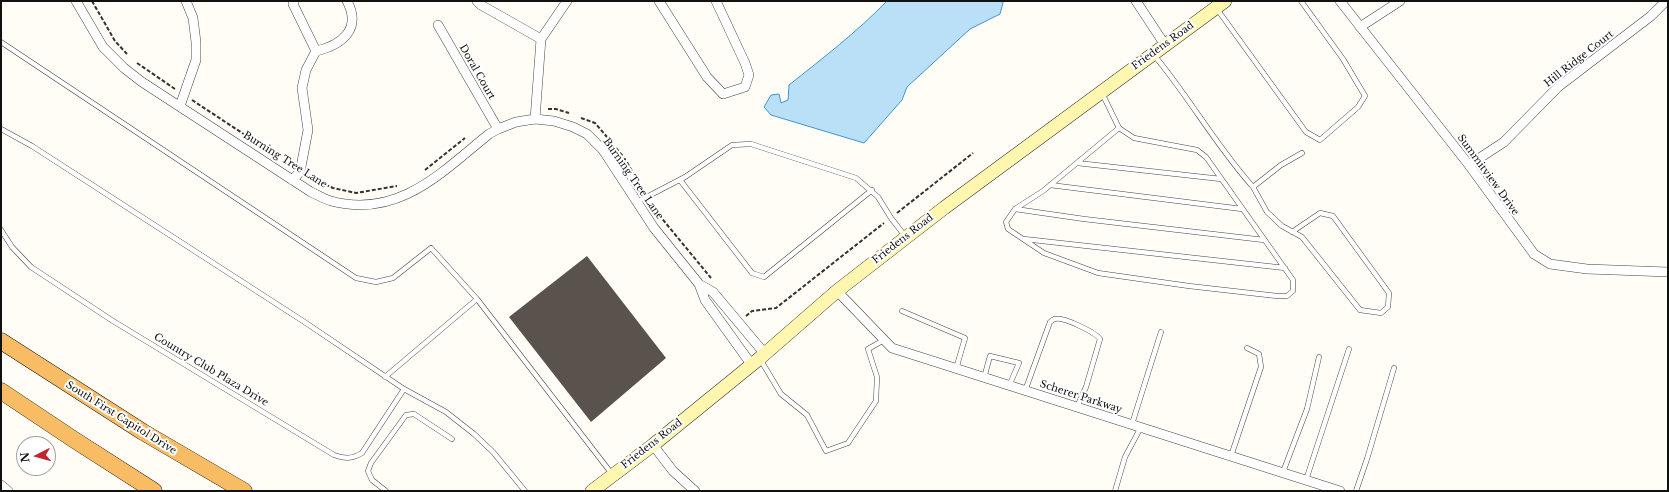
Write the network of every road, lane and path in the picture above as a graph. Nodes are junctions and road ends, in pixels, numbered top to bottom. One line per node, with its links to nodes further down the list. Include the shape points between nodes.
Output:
1 (76, 1): 25 (street, Burning Tree Lane, via 103,47 142,82)
2 (92, 1): 24 (path, via 115,41 131,59)
3 (186, 1): 24 (street, via 193,18 196,60)
4 (294, 1): 21 (street)
5 (347, 1): 21 (street, via 353,11 350,29 343,39 329,48)
6 (477, 1): 18 (street)
7 (567, 1): 18 (street)
8 (659, 1): 9 (street, via 707,77 723,94 745,87 749,75)
9 (716, 1)
10 (1136, 1): 20 (street)
11 (1301, 1): 15 (lane, via 1343,59 1365,96 1358,107 1320,140 1306,132)
12 (1340, 1): 17 (street, Summitview Drive)
13 (1400, 1): 17 (street)
14 (1666, 1): 40 (street, Hill Ridge Court, via 1652,16 1558,87 1504,142)
15 (1220, 4): 20 (main road, Friedens Road)
16 (438, 25): 32 (street, Doral Court)
17 (1360, 27): 40 (street, Summitview Drive)
18 (542, 39): 26 (street)
19 (1, 42): 65 (lane, via 356,278 376,282 393,278 431,248)
20 (1165, 45): 22 (main road, Friedens Road)
21 (316, 52): 41 (street, via 306,70 302,88 308,130)
22 (1153, 54): 23 (main road, Friedens Road); 48 (lane)
23 (1101, 92): 30 (lane); 57 (main road, Friedens Road)
24 (184, 95): 25 (street); 38 (path)
25 (180, 106): 44 (street, Burning Tree Lane)
26 (535, 109): 27 (path, via 556,109); 29 (street)
27 (569, 114)
28 (576, 116): 34 (path, via 595,123)
29 (536, 119): 32 (street, Burning Tree Lane, via 516,122); 51 (street, Burning Tree Lane, via 554,121 587,134 602,150)
30 (1119, 128): 39 (lane); 43 (lane, via 1134,138 1197,150 1206,157)
31 (1, 129): 77 (lane, via 32,146 303,321)
32 (498, 129): 44 (street, Burning Tree Lane, via 488,134 431,181 409,194 385,202 365,206 330,201)
33 (469, 135): 42 (path)
34 (610, 141)
35 (615, 147): 50 (path)
36 (973, 153): 54 (path)
37 (1302, 153): 48 (lane, via 1281,165)
38 (280, 158)
39 (1077, 163): 43 (lane); 47 (lane)
40 (1469, 165): 61 (street, Summitview Drive, via 1527,246 1550,264 1587,269)
41 (300, 172): 44 (street); 46 (path, via 333,188 356,193)
42 (421, 173)
43 (1221, 179): 53 (lane)
44 (292, 180)
45 (680, 180): 49 (lane, via 732,145 751,144 856,178); 49 (lane, via 752,273 764,277); 50 (lane)
46 (403, 183)
47 (1050, 185): 52 (lane); 53 (lane)
48 (1253, 187): 56 (lane, via 1267,212)
49 (872, 190): 54 (lane)
50 (647, 197): 51 (lane); 62 (path, via 654,209)
51 (637, 202): 63 (street, Burning Tree Lane, via 654,228)
52 (1015, 209): 58 (lane, via 1006,222 1008,229); 59 (lane)
53 (1242, 209): 59 (lane)
54 (891, 218): 57 (lane); 67 (path, via 776,308 752,311)
55 (1, 230): 80 (lane, Country Club Plaza Drive, via 12,247 31,267 119,325 344,459 354,458 362,453)
56 (1292, 232): 56 (lane, via 1302,237 1360,310 1381,313 1388,307 1389,293 1333,216 1320,213)
57 (906, 237): 64 (main road, Friedens Road)
58 (1023, 239): 60 (lane); 60 (lane, via 1044,253 1098,274 1277,296 1287,296 1293,291 1293,280)
59 (1264, 240): 60 (lane)
60 (1285, 268)
61 (1668, 272)
62 (715, 282)
63 (699, 284): 74 (street, Burning Tree Lane, via 705,300); 74 (street, Burning Tree Lane, via 713,292)
64 (837, 291): 69 (street, Scherer Parkway); 74 (main road, Friedens Road)
65 (477, 299): 77 (lane); 90 (lane)
66 (902, 311): 76 (lane, via 965,338)
67 (745, 316)
68 (1160, 332): 84 (lane)
69 (884, 340): 74 (lane, via 868,349 877,377 876,401 848,443 826,451 807,415 781,394); 76 (street, Scherer Parkway, via 892,348)
70 (1, 341): 95 (highway, South First Capitol Drive, via 143,432)
71 (1247, 348): 88 (lane, via 1259,354 1261,367)
72 (1349, 349): 91 (lane)
73 (1319, 357): 89 (lane, via 1307,409)
74 (758, 359): 87 (main road, Friedens Road)
75 (1394, 368): 102 (lane)
76 (956, 369): 78 (street, Scherer Parkway)
77 (385, 377): 80 (lane)
78 (984, 378): 79 (street, Scherer Parkway); 79 (lane, via 990,356 1020,363)
79 (1009, 386): 82 (street, Scherer Parkway)
80 (404, 389): 97 (lane, via 446,412 474,434 503,462)
81 (1, 391): 94 (highway)
82 (1025, 391): 83 (street, Scherer Parkway); 83 (lane, via 1050,322 1060,318 1091,331 1100,339 1086,387)
83 (1077, 407): 84 (street, Scherer Parkway)
84 (1132, 424): 85 (street, Scherer Parkway)
85 (1141, 427): 88 (street, Scherer Parkway); 100 (lane, via 1125,456)
86 (452, 439): 96 (lane, via 414,414 406,414 371,462 368,471 372,480)
87 (653, 445): 90 (main road, Friedens Road); 99 (street, via 673,471)
88 (1231, 456): 89 (street, Scherer Parkway)
89 (1283, 472): 91 (street, Scherer Parkway)
90 (613, 475): 98 (main road, Friedens Road)
91 (1306, 480): 101 (street, Scherer Parkway)
92 (1, 486): 93 (street)
93 (8, 491)
94 (154, 491)
95 (244, 491)
96 (386, 491)
97 (525, 491)
98 (592, 491)
99 (695, 491)
100 (1115, 491)
101 (1340, 491)
102 (1356, 491)

